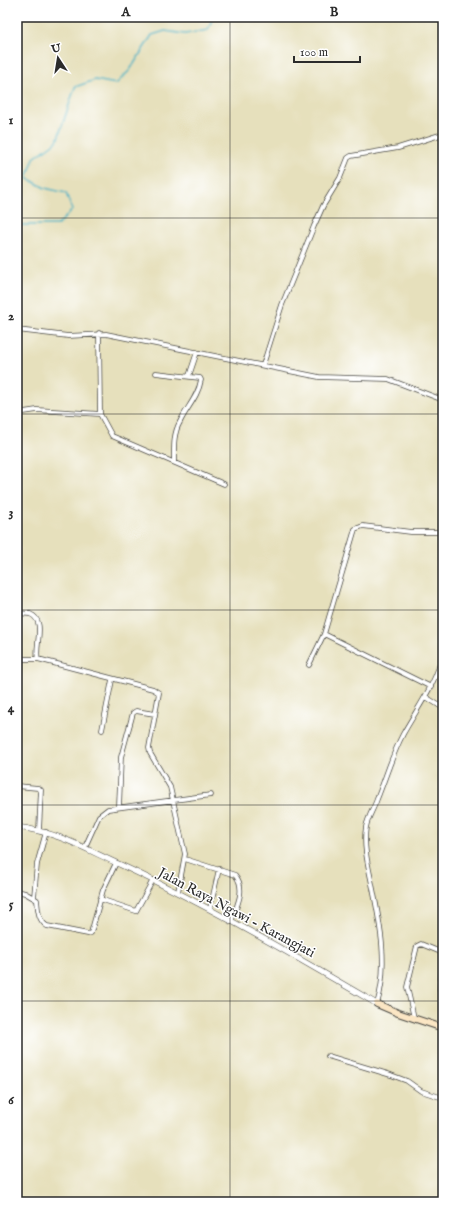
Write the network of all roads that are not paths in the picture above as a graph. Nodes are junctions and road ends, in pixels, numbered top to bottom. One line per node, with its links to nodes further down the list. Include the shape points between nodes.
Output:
1 (440, 17): 2 (street)
2 (443, 20)
3 (443, 134): 7 (street, via 398,148 348,158 340,178 323,206 302,256 282,305)
4 (17, 330): 5 (street, via 68,336)
5 (99, 333): 6 (street); 12 (street)
6 (197, 352): 7 (street); 9 (street)
7 (263, 365): 10 (street, via 318,377 394,380)
8 (156, 372): 9 (street)
9 (189, 376): 13 (street, via 200,378 202,381 194,400 179,422 173,446)
10 (443, 400)
11 (17, 413): 12 (street, via 37,410)
12 (100, 414): 13 (street, via 108,432 116,440)
13 (174, 462): 14 (street)
14 (224, 484)
15 (443, 532): 17 (street, via 411,532 363,526 355,529)
16 (17, 613): 20 (street, via 30,614 36,620)
17 (324, 634): 21 (street); 23 (street)
18 (443, 653): 23 (street)
19 (17, 659): 20 (street)
20 (39, 659): 22 (street)
21 (308, 666)
22 (112, 680): 26 (street, via 157,691 159,695); 27 (street)
23 (431, 687): 24 (street)
24 (426, 697): 25 (street); 49 (street, via 402,736 391,760 366,828 365,848 379,918 383,964 382,988)
25 (443, 708)
26 (155, 714): 30 (street, via 150,753 167,780); 31 (street, via 133,712 121,757)
27 (102, 730)
28 (17, 786): 33 (street, via 41,790)
29 (211, 795): 30 (street)
30 (173, 800): 31 (street); 36 (street)
31 (119, 807): 35 (street, via 108,809 99,816)
32 (17, 827): 33 (street, Jalan Raya Ngawi - Karangjati)
33 (39, 830): 34 (street, Jalan Raya Ngawi - Karangjati)
34 (46, 832): 35 (street, Jalan Raya Ngawi - Karangjati); 42 (street, via 37,864)
35 (86, 847): 37 (street, Jalan Raya Ngawi - Karangjati)
36 (185, 859): 38 (street); 41 (street)
37 (116, 863): 39 (street, Jalan Raya Ngawi - Karangjati); 43 (street)
38 (219, 869): 44 (street); 45 (street, via 235,875 241,885 241,894)
39 (153, 880): 41 (street, Jalan Raya Ngawi - Karangjati); 43 (street, via 136,911)
40 (17, 892): 42 (street)
41 (178, 892): 44 (street, Jalan Raya Ngawi - Karangjati)
42 (34, 897): 43 (street, via 42,923 88,934 91,933)
43 (100, 900)
44 (210, 909): 45 (street, Jalan Raya Ngawi - Karangjati)
45 (231, 922): 49 (street, Jalan Raya Ngawi - Karangjati)
46 (443, 953): 50 (street, via 421,944 417,946 407,987)
47 (443, 959): 48 (street, via 440,989)
48 (443, 1000)
49 (377, 1004): 50 (main road, Jalan Raya Ngawi - Karangjati)
50 (414, 1018): 51 (main road, Jalan Raya Ngawi - Karangjati)
51 (443, 1028)
52 (328, 1056): 53 (street, via 391,1075 407,1081 421,1091)
53 (443, 1098)

